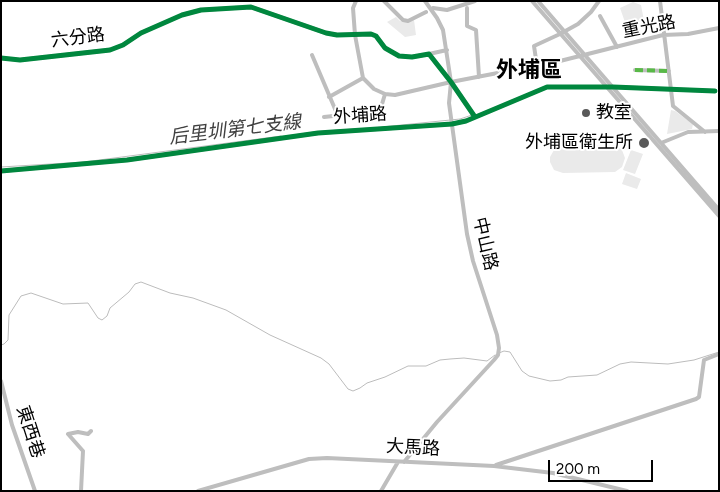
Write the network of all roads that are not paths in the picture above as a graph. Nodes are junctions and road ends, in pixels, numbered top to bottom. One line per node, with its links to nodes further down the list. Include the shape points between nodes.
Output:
1 (425, 1): 14 (street, 中山路, via 443,30)
2 (532, 1): 10 (street)
3 (538, 1): 10 (street)
4 (599, 1): 10 (street, via 578,24)
5 (660, 1): 12 (street)
6 (356, 2): 11 (street, via 353,8)
7 (467, 8): 22 (street, via 468,26 476,30)
8 (600, 16): 13 (street)
9 (719, 28): 12 (street, 重光路)
10 (562, 33): 17 (street); 19 (street, via 534,46)
11 (355, 35): 15 (street, 六分路, via 376,36 399,56); 18 (street, 六分路, via 326,33 251,7 236,7 182,15 110,50 20,60); 23 (street)
12 (664, 35): 13 (street, 重光路); 21 (street)
13 (617, 47): 17 (street, 重光路)
14 (447, 50): 15 (street, 六分路); 24 (street, 中山路)
15 (429, 54): 24 (street)
16 (312, 55): 30 (street)
17 (583, 56): 19 (street); 25 (street); 26 (street)
18 (1, 58)
19 (537, 66): 22 (street)
20 (635, 70): 21 (street)
21 (669, 70): 27 (street)
22 (479, 77): 24 (street)
23 (363, 78): 29 (street); 30 (street)
24 (452, 82): 29 (street, via 395,95); 32 (street); 34 (street, 中山路, via 449,103)
25 (606, 87): 26 (street, 外埔路); 32 (street, 外埔路, via 547,87); 37 (street)
26 (613, 87): 27 (street, 外埔路); 37 (street)
27 (670, 89): 28 (street, 外埔路); 36 (street, via 673,106)
28 (715, 91)
29 (385, 94): 31 (street, via 380,111)
30 (329, 96): 31 (street)
31 (338, 116): 33 (street)
32 (475, 117): 34 (street, 外埔路)
33 (324, 118)
34 (452, 124): 38 (street, 外埔路, via 318,133 127,160); 45 (street, 中山路, via 467,234 497,335 498,355)
35 (719, 131): 36 (street)
36 (705, 132): 37 (street, via 688,132)
37 (659, 144): 39 (street); 40 (street)
38 (1, 171)
39 (719, 210)
40 (719, 216)
41 (719, 354): 46 (street, via 704,360 696,400)
42 (1, 382): 47 (street, 東西巷)
43 (91, 431): 48 (street, via 88,434 68,434 83,451)
44 (398, 462): 45 (street, 大馬路); 49 (street, 大馬路, via 309,460); 50 (street)
45 (404, 462): 46 (street, 大馬路)
46 (494, 466): 51 (street, 大馬路, via 553,473)
47 (35, 491)
48 (81, 491)
49 (198, 491)
50 (381, 491)
51 (628, 491)

